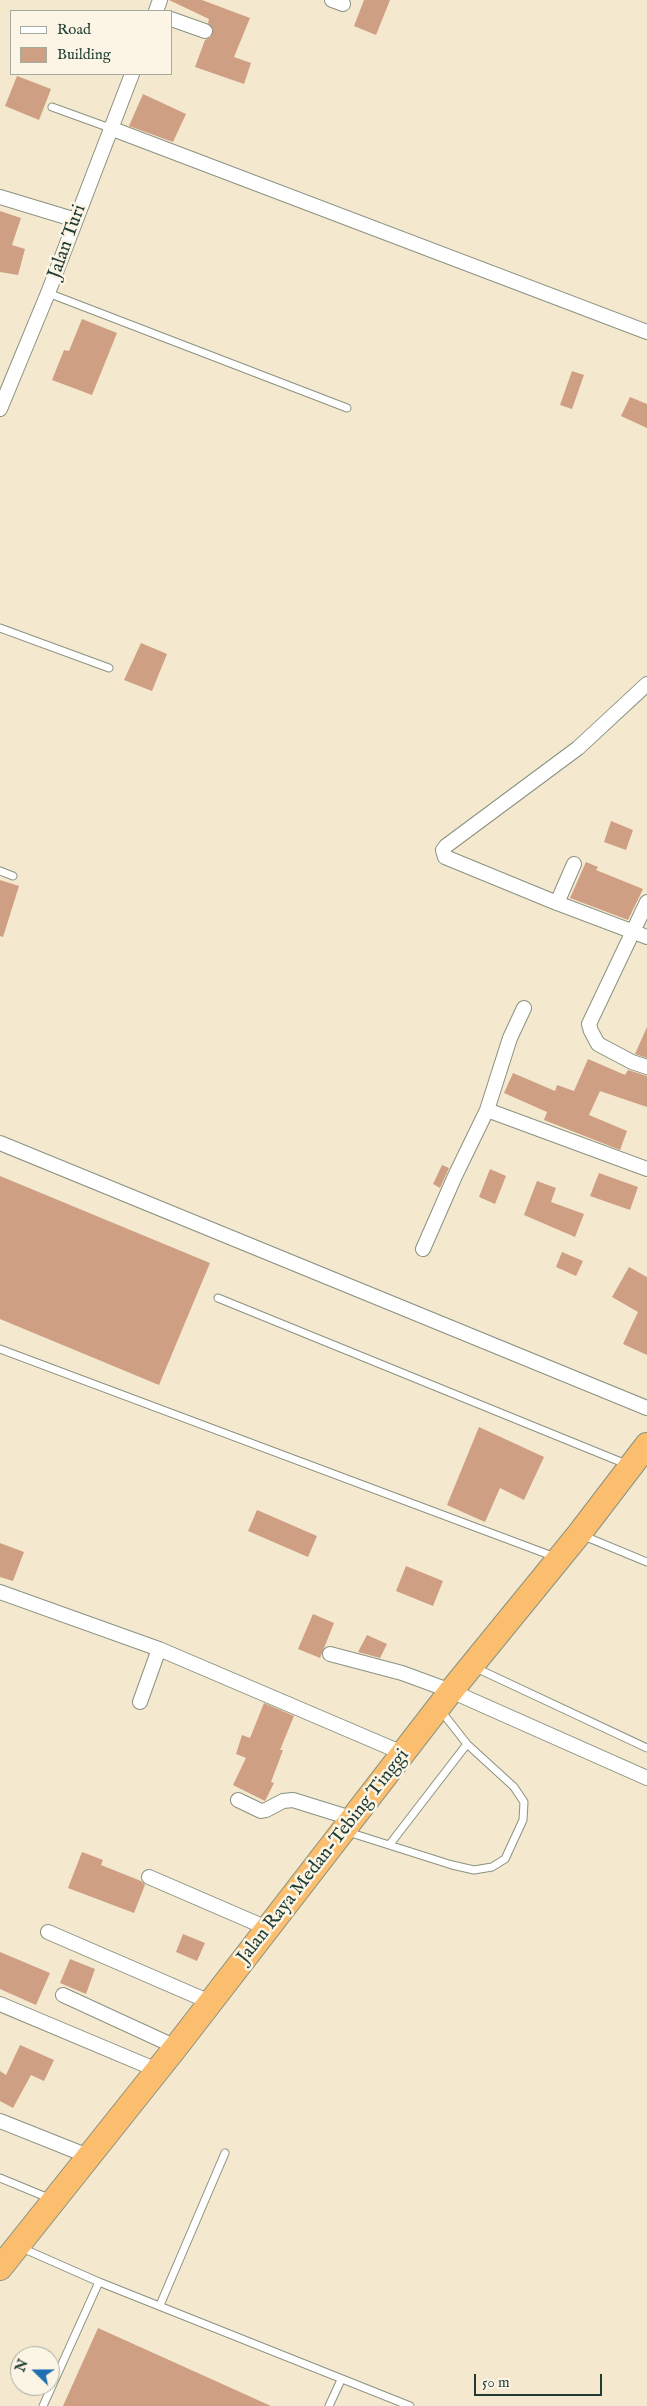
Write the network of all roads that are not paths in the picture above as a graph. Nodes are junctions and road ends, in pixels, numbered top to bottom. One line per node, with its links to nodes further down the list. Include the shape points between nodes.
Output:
1 (172, 19): 2 (street)
2 (204, 31)
3 (132, 75): 5 (street, Jalan Turi)
4 (52, 107): 5 (lane)
5 (110, 128): 7 (street, Jalan Turi); 9 (street)
6 (0, 197): 7 (street)
7 (76, 220): 8 (street, Jalan Turi)
8 (48, 293): 10 (street, Jalan Turi); 11 (lane)
9 (647, 332)
10 (4, 386): 12 (street, Jalan Turi)
11 (347, 408)
12 (0, 409)
13 (0, 628): 14 (lane)
14 (109, 668)
15 (647, 684): 20 (street, via 578,748 443,850 445,857)
16 (574, 864): 20 (street)
17 (0, 871): 18 (lane)
18 (13, 876)
19 (647, 902): 21 (street)
20 (557, 903): 21 (street)
21 (640, 934): 23 (street, via 589,1024 598,1044)
22 (524, 1008): 24 (street, via 510,1038)
23 (647, 1067)
24 (487, 1110): 26 (street); 27 (street)
25 (0, 1143): 30 (street)
26 (647, 1169)
27 (423, 1249)
28 (218, 1298): 32 (lane)
29 (0, 1349): 34 (lane)
30 (647, 1408)
31 (647, 1446): 32 (highway, Jalan Raya Medan-Tebing Tinggi)
32 (631, 1466): 33 (highway, Jalan Raya Medan-Tebing Tinggi)
33 (579, 1534): 34 (highway, Jalan Raya Medan-Tebing Tinggi); 35 (lane)
34 (558, 1558): 39 (highway, Jalan Raya Medan-Tebing Tinggi)
35 (647, 1562)
36 (0, 1592): 37 (street)
37 (158, 1649): 41 (street); 44 (street)
38 (330, 1654): 40 (street, via 402,1673)
39 (473, 1667): 40 (highway, Jalan Raya Medan-Tebing Tinggi); 43 (lane)
40 (445, 1700): 42 (lane); 44 (highway, Jalan Raya Medan-Tebing Tinggi); 45 (street)
41 (140, 1702)
42 (467, 1744): 48 (lane); 48 (lane, via 514,1787 524,1802 523,1820 504,1859 492,1867 474,1870)
43 (647, 1748)
44 (405, 1754): 47 (highway, Jalan Raya Medan-Tebing Tinggi)
45 (647, 1778)
46 (238, 1800): 47 (street, via 261,1811 293,1800)
47 (349, 1825): 48 (lane); 50 (highway, Jalan Raya Medan-Tebing Tinggi)
48 (390, 1844)
49 (149, 1877): 50 (street)
50 (267, 1928): 53 (highway, Jalan Raya Medan-Tebing Tinggi)
51 (48, 1932): 53 (street)
52 (63, 1995): 55 (street)
53 (210, 2002): 55 (highway, Jalan Raya Medan-Tebing Tinggi)
54 (0, 2004): 56 (street)
55 (176, 2047): 56 (highway, Jalan Raya Medan-Tebing Tinggi)
56 (157, 2070): 59 (highway, Jalan Raya Medan-Tebing Tinggi)
57 (0, 2121): 59 (street)
58 (225, 2153): 65 (lane)
59 (88, 2156): 61 (highway, Jalan Raya Medan-Tebing Tinggi)
60 (0, 2178): 61 (lane)
61 (53, 2200): 62 (highway, Jalan Raya Medan-Tebing Tinggi)
62 (17, 2246): 63 (highway, Jalan Raya Medan-Tebing Tinggi); 64 (lane)
63 (0, 2268)
64 (99, 2282): 65 (lane); 67 (lane)
65 (160, 2305): 66 (lane)
66 (341, 2380): 68 (lane); 69 (lane)
67 (43, 2406)
68 (329, 2406)
69 (410, 2406)

